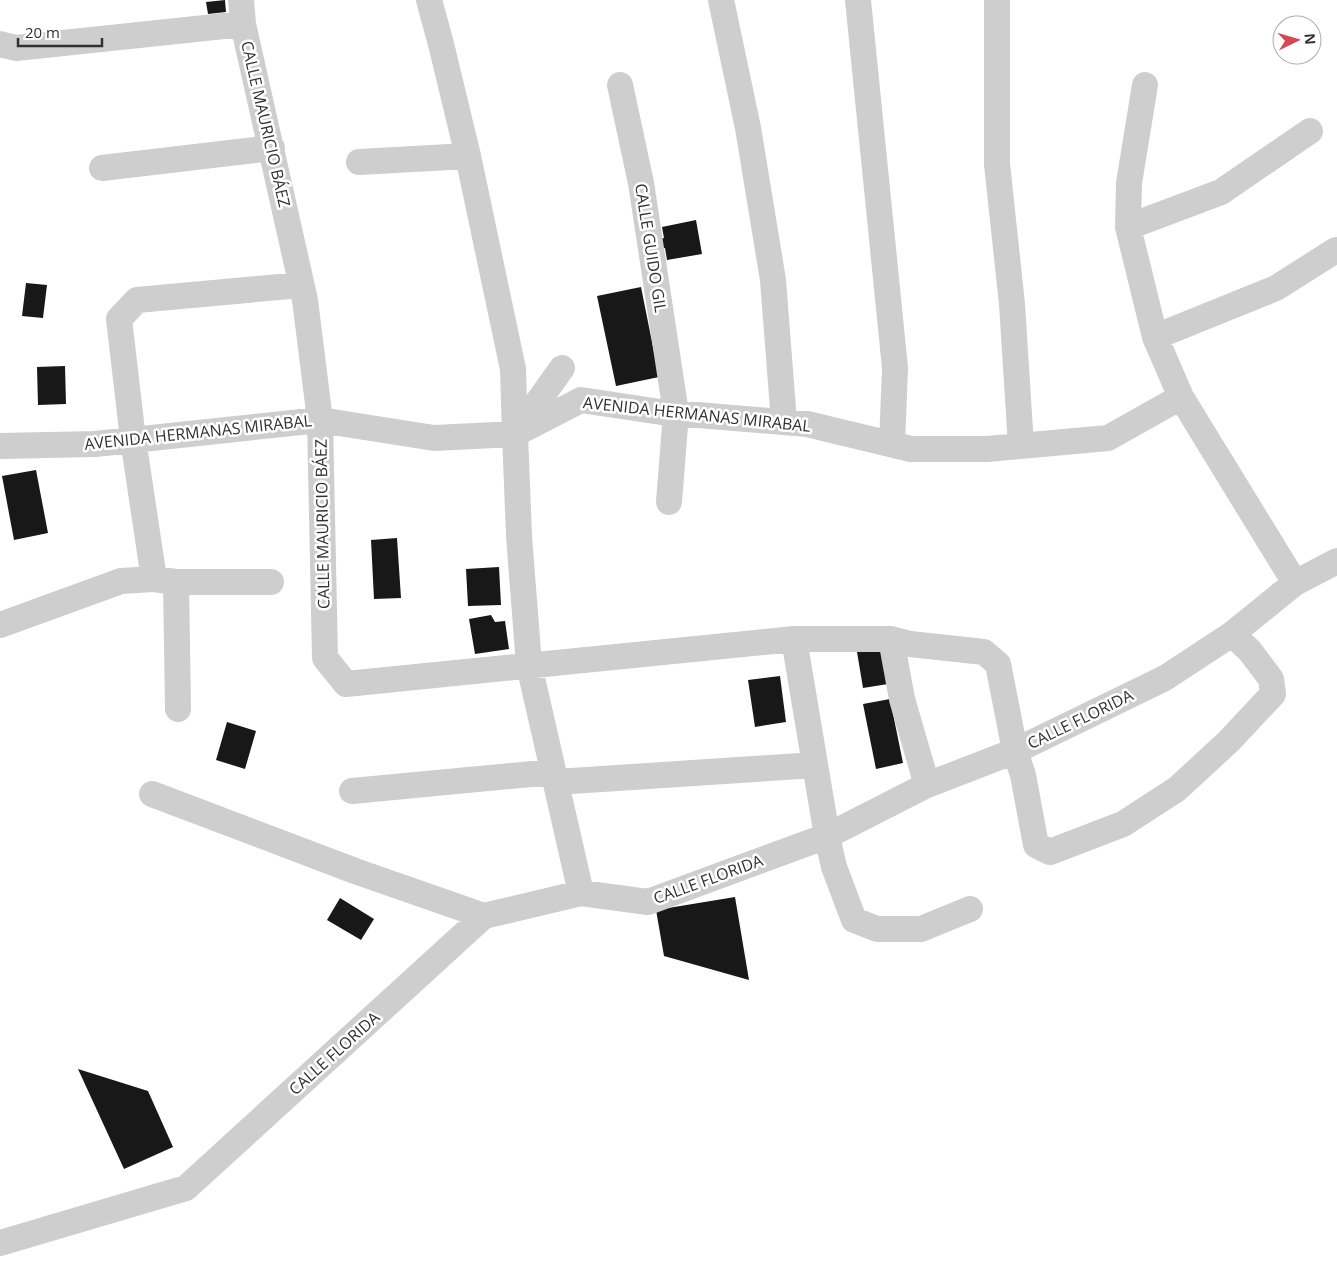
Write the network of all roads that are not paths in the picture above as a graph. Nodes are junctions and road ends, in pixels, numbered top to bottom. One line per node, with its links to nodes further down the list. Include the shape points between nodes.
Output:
1 (429, 0): 11 (street)
2 (721, 0): 22 (street, via 748,128 772,280)
3 (858, 0): 25 (street, via 895,368)
4 (997, 0): 27 (street, via 997,164 1012,304)
5 (242, 12): 6 (street, via 16,48); 10 (street, CALLE MAURICIO BÁEZ)
6 (0, 44)
7 (620, 85): 20 (street, CALLE GUIDO GIL, via 641,183)
8 (1146, 85): 14 (street, via 1130,182)
9 (1310, 131): 14 (street, via 1221,192)
10 (272, 148): 13 (street); 16 (street, CALLE MAURICIO BÁEZ)
11 (468, 156): 12 (street); 23 (street, via 513,370)
12 (359, 162)
13 (102, 168)
14 (1128, 227): 17 (street)
15 (1336, 250): 17 (street, via 1276,288)
16 (302, 285): 21 (street, CALLE MAURICIO BÁEZ); 24 (street, via 137,300 119,319)
17 (1154, 337): 19 (street)
18 (562, 368): 23 (street)
19 (1181, 397): 27 (street, AVENIDA HERMANAS MIRABAL, via 1108,438); 32 (street)
20 (676, 413): 22 (street, AVENIDA HERMANAS MIRABAL); 23 (street, AVENIDA HERMANAS MIRABAL, via 581,400); 28 (street, CALLE GUIDO GIL)
21 (320, 420): 23 (street, AVENIDA HERMANAS MIRABAL, via 434,438); 24 (street, AVENIDA HERMANAS MIRABAL); 37 (street, CALLE MAURICIO BÁEZ, via 325,658 346,684)
22 (784, 422): 25 (street, AVENIDA HERMANAS MIRABAL, via 807,424)
23 (515, 434): 37 (street)
24 (133, 439): 26 (street, AVENIDA HERMANAS MIRABAL, via 95,444); 30 (street)
25 (892, 444): 27 (street, AVENIDA HERMANAS MIRABAL, via 911,449)
26 (0, 446)
27 (1021, 446)
28 (669, 502)
29 (1337, 561): 32 (street, CALLE FLORIDA)
30 (165, 580): 31 (street); 33 (street, via 121,580); 38 (street)
31 (271, 582)
32 (1295, 582): 34 (street, CALLE FLORIDA)
33 (0, 625)
34 (1232, 634): 39 (street, CALLE FLORIDA, via 1165,678); 39 (street, via 1271,679 1273,694 1177,789 1123,824 1050,852 1036,845 1023,775)
35 (794, 639): 36 (street); 37 (street); 40 (street)
36 (890, 639): 39 (street, via 984,652 998,664); 42 (street, via 902,699)
37 (529, 664): 41 (street)
38 (178, 709)
39 (1015, 751): 42 (street, CALLE FLORIDA)
40 (816, 765): 41 (street); 45 (street)
41 (555, 777): 43 (street); 46 (street)
42 (927, 785): 45 (street, CALLE FLORIDA)
43 (352, 791)
44 (152, 794): 48 (street)
45 (827, 836): 46 (street, CALLE FLORIDA, via 648,902); 47 (street, via 834,867 854,920 877,929 921,928)
46 (581, 893): 48 (street, CALLE FLORIDA)
47 (970, 909)
48 (484, 916): 49 (street, CALLE FLORIDA, via 186,1188)
49 (0, 1243)

